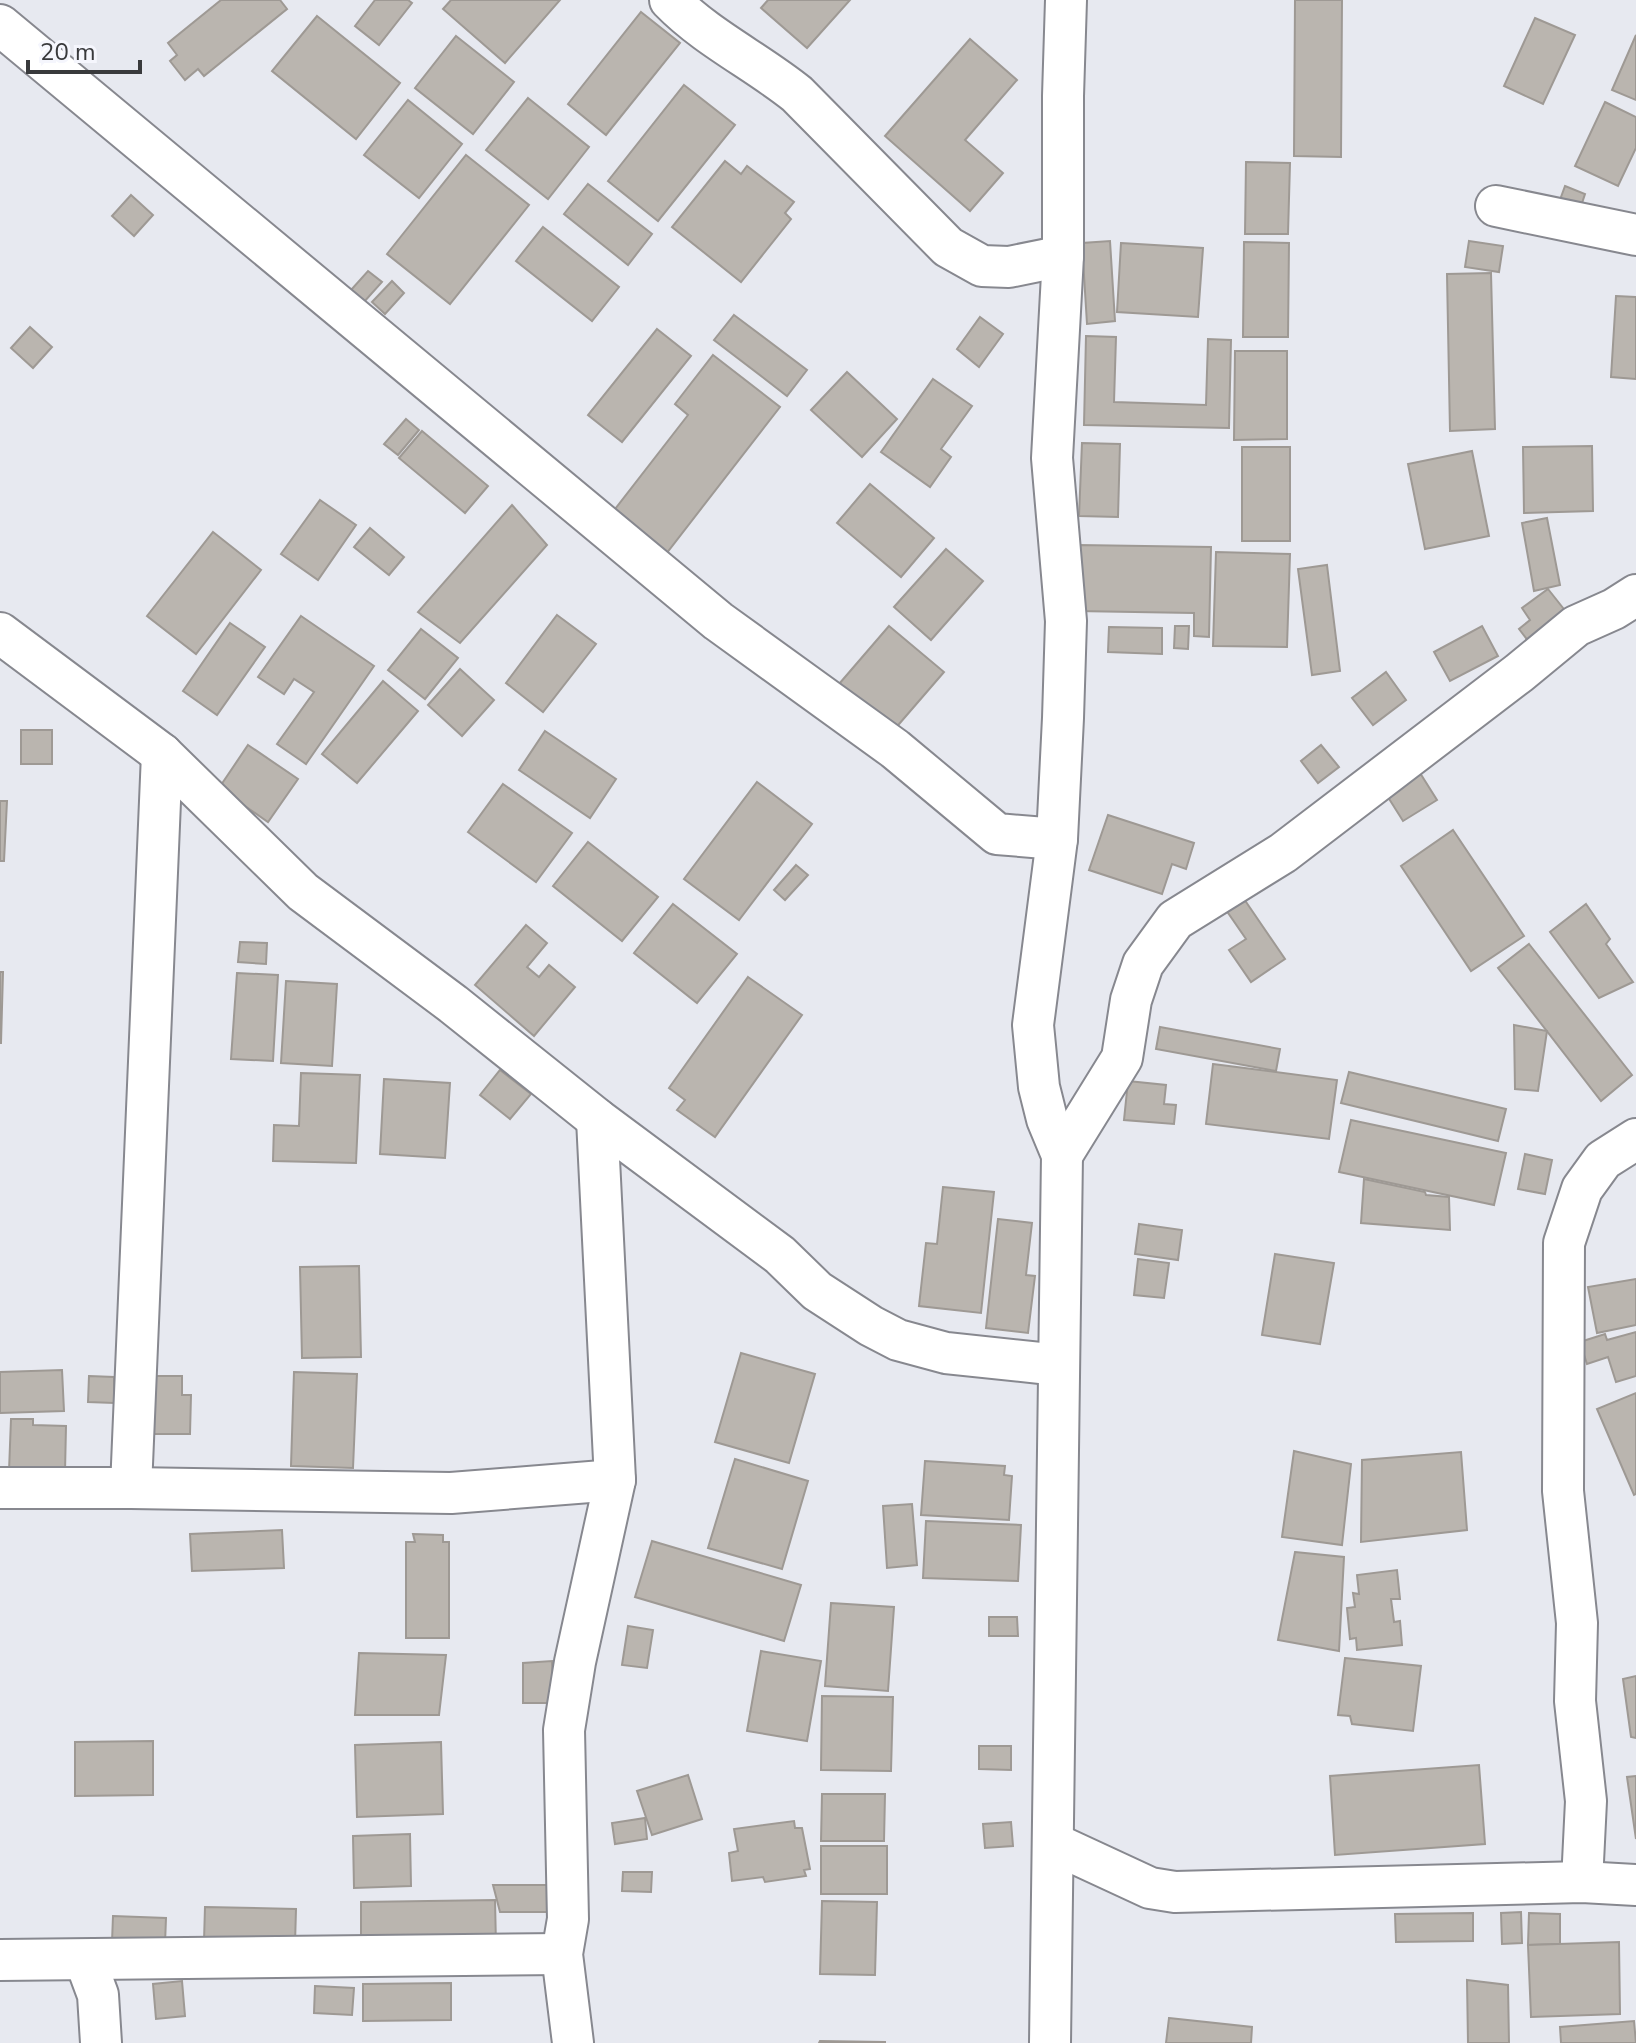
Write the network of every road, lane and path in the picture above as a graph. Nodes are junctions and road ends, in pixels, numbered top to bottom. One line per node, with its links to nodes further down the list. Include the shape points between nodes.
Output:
1 (670, 0): 6 (street, via 797,94 948,247 982,266 1009,267)
2 (1066, 0): 6 (street)
3 (0, 25): 10 (street, via 718,621 895,749 997,834)
4 (1496, 206): 5 (street)
5 (1636, 235)
6 (1063, 256): 10 (street, via 1052,458 1066,621)
7 (1636, 595): 13 (street, via 1576,626 1283,853 1175,920 1143,964 1122,1058)
8 (0, 633): 9 (street)
9 (162, 754): 11 (street, via 303,892); 17 (street)
10 (1057, 839): 13 (street, via 1033,1025 1039,1087)
11 (597, 1119): 14 (street, via 780,1255 817,1291 871,1326 898,1340 946,1353); 15 (street)
12 (1636, 1139): 19 (street, via 1603,1160 1582,1189 1564,1243 1563,1491 1577,1623 1575,1701 1586,1801)
13 (1062, 1155): 14 (street)
14 (1059, 1365): 18 (street)
15 (615, 1480): 17 (street, via 451,1493); 21 (street, via 564,1730 568,1919)
16 (0, 1488): 17 (street)
17 (131, 1488)
18 (1055, 1844): 19 (street, via 1150,1888 1175,1892); 26 (street)
19 (1582, 1882): 20 (street)
20 (1636, 1885)
21 (562, 1954): 23 (street); 25 (street)
22 (0, 1960): 23 (street)
23 (85, 1960): 24 (street, via 98,1995)
24 (101, 2043)
25 (573, 2043)
26 (1050, 2043)

